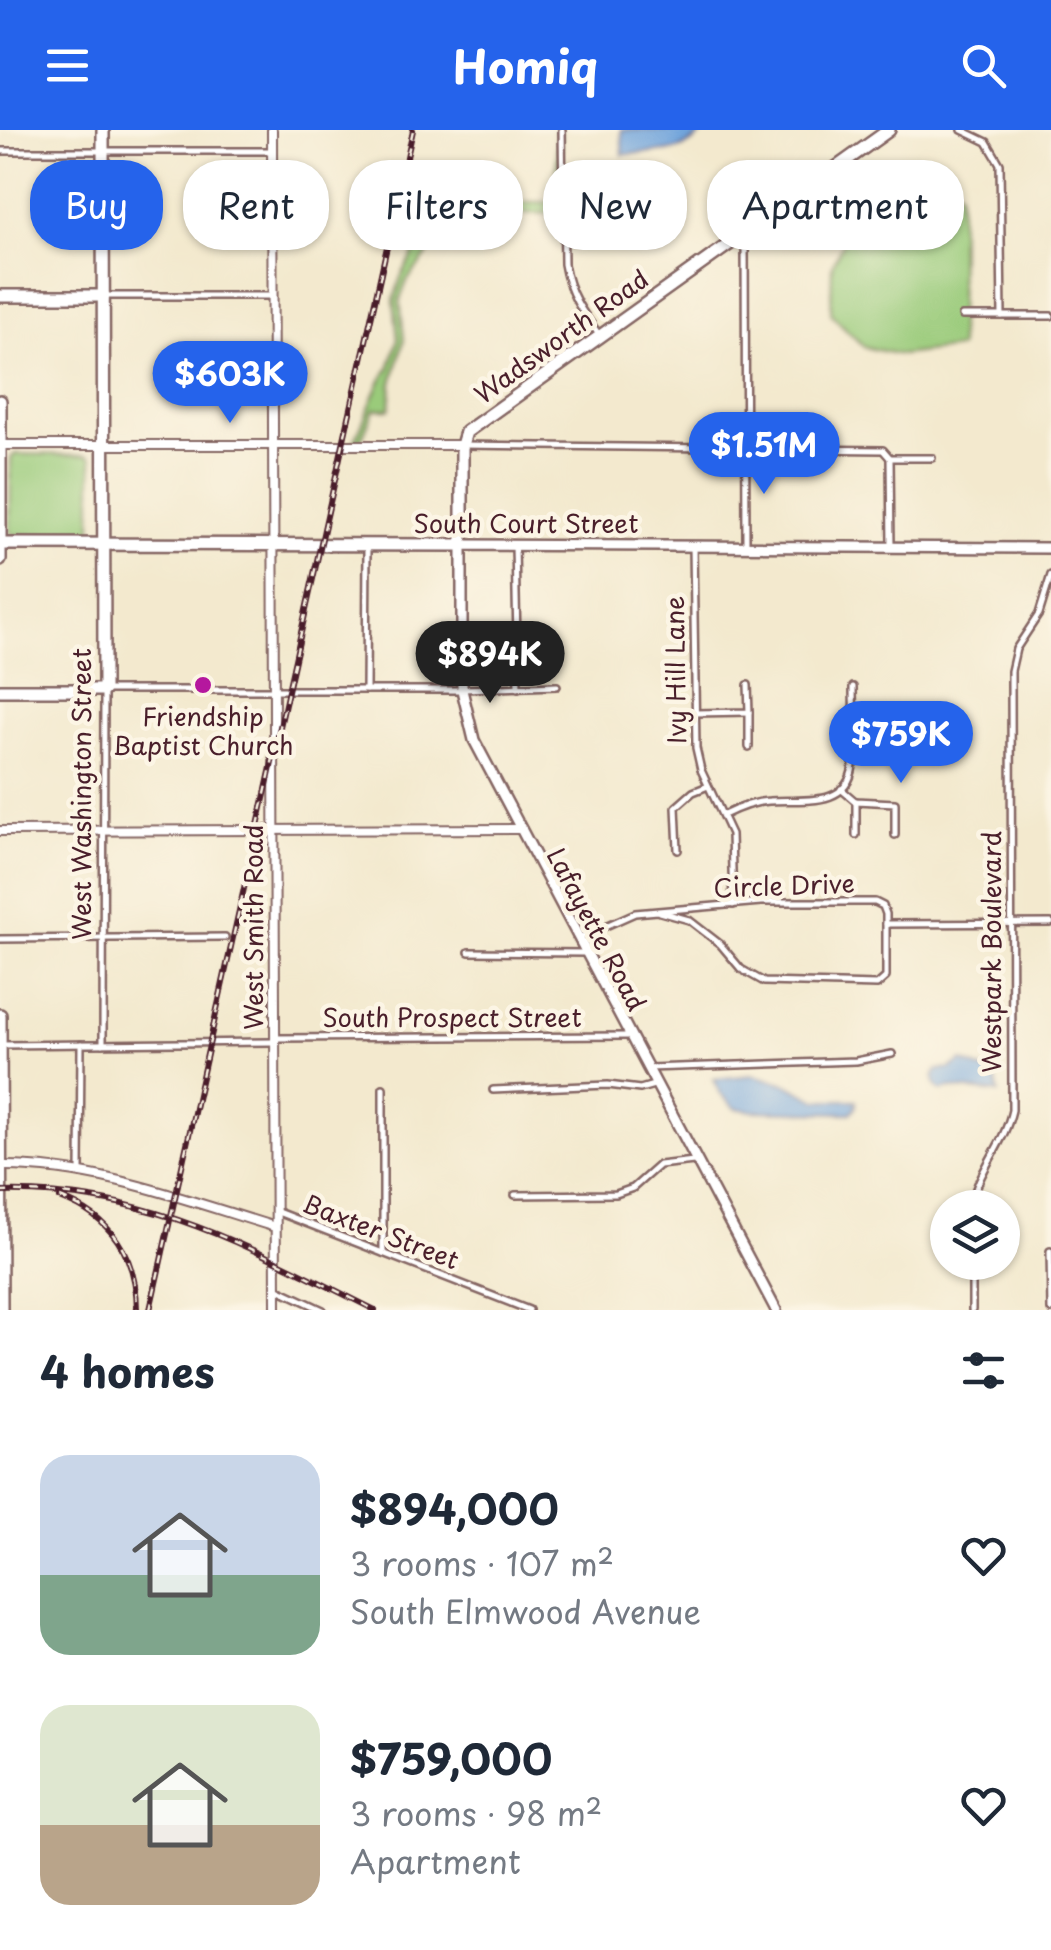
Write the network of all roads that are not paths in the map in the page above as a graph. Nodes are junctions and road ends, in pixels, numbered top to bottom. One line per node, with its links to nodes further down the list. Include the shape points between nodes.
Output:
1 (103, 130): 7 (highway, West Washington Street)
2 (272, 130): 8 (street, West Smith Road)
3 (562, 130): 18 (street, via 568,286)
4 (890, 130): 9 (highway, Wadsworth Road)
5 (962, 130): 16 (street, via 987,142 1000,164)
6 (0, 151): 7 (street)
7 (103, 151): 8 (street); 13 (highway, West Washington Street)
8 (272, 151): 14 (street, West Smith Road)
9 (847, 160)
10 (720, 250): 18 (highway, Wadsworth Road)
11 (745, 250): 24 (street)
12 (0, 296): 13 (highway)
13 (104, 296): 14 (street); 21 (highway, West Washington Street)
14 (273, 296): 22 (street, West Smith Road)
15 (962, 316): 16 (street)
16 (1002, 316): 17 (street)
17 (1051, 316)
18 (600, 336): 23 (highway, Wadsworth Road, via 466,432)
19 (0, 402): 20 (highway)
20 (0, 445): 21 (street); 27 (highway)
21 (104, 445): 22 (street); 28 (highway, West Washington Street)
22 (273, 445): 23 (street); 29 (street, West Smith Road)
23 (462, 445): 24 (street); 31 (highway)
24 (746, 448): 25 (street, via 884,450); 34 (street)
25 (890, 458): 26 (street); 35 (street)
26 (932, 458)
27 (0, 544): 28 (highway, South Court Street); 37 (highway)
28 (104, 544): 29 (highway, South Court Street); 45 (highway, West Washington Street)
29 (273, 544): 30 (highway, South Court Street); 46 (street, West Smith Road)
30 (367, 545): 31 (highway, South Court Street); 47 (street)
31 (462, 545): 32 (main road, South Court Street); 43 (main road, Lafayette Road)
32 (515, 546): 33 (main road, South Court Street); 42 (street)
33 (692, 546): 34 (main road, South Court Street); 49 (street, Ivy Hill Lane)
34 (746, 546): 35 (main road, South Court Street)
35 (890, 547): 36 (main road, South Court Street)
36 (1051, 548)
37 (0, 560)
38 (1051, 575): 65 (street, Westpark Boulevard, via 1011,671)
39 (748, 685): 48 (street)
40 (558, 686): 42 (street)
41 (853, 687): 52 (street, via 853,765)
42 (518, 688): 43 (street)
43 (462, 689): 47 (street); 56 (main road, Lafayette Road, via 474,740)
44 (0, 690): 45 (highway)
45 (104, 690): 46 (street); 58 (street, West Washington Street)
46 (273, 690): 47 (street); 55 (street, West Smith Road)
47 (366, 690)
48 (749, 712): 49 (street); 50 (street)
49 (695, 713): 51 (street, Ivy Hill Lane, via 698,758)
50 (749, 747)
51 (709, 785): 54 (street, Ivy Hill Lane); 61 (street, via 676,807)
52 (841, 789): 53 (street); 54 (street, via 821,800 769,800)
53 (856, 800): 59 (street); 60 (street, via 895,803)
54 (724, 815): 62 (street, Ivy Hill Lane, via 732,842)
55 (273, 828): 56 (street); 58 (street); 75 (street, West Smith Road)
56 (522, 829): 69 (main road, Lafayette Road)
57 (0, 830): 58 (street)
58 (104, 830): 67 (street, West Washington Street)
59 (856, 835)
60 (894, 835)
61 (678, 850)
62 (733, 904): 63 (street, Circle Drive); 64 (street, Circle Drive, via 876,902 885,909)
63 (660, 912): 64 (street, Circle Drive, via 689,920 748,975 782,985 880,984); 69 (street, Circle Drive, via 623,917)
64 (886, 924): 65 (street)
65 (1010, 924): 66 (street); 87 (street, Westpark Boulevard, via 1012,1110)
66 (1051, 924)
67 (103, 938): 68 (street); 70 (street); 77 (street, West Washington Street)
68 (224, 938)
69 (579, 938): 72 (main road, Lafayette Road)
70 (0, 939)
71 (469, 952): 72 (street)
72 (586, 953): 74 (main road, Lafayette Road)
73 (0, 1015): 78 (highway)
74 (631, 1036): 75 (street, South Prospect Street); 80 (main road, Lafayette Road)
75 (273, 1040): 77 (street, South Prospect Street); 89 (street, West Smith Road)
76 (81, 1044): 77 (street, South Prospect Street); 78 (street, South Prospect Street); 86 (street)
77 (102, 1044)
78 (0, 1045): 85 (highway)
79 (892, 1054): 80 (street)
80 (648, 1068): 81 (main road, Lafayette Road)
81 (657, 1084): 83 (street); 84 (main road, Lafayette Road)
82 (383, 1088): 92 (street)
83 (493, 1090)
84 (697, 1161): 88 (street, via 659,1165 616,1194); 100 (main road, Lafayette Road)
85 (0, 1168): 86 (street); 96 (highway)
86 (80, 1174): 90 (street)
87 (975, 1190)
88 (515, 1194)
89 (275, 1211): 90 (street, West Smith Road); 92 (street, Baxter Street)
90 (275, 1227): 95 (street, West Smith Road)
91 (1050, 1251): 94 (street)
92 (384, 1253): 99 (street, Baxter Street)
93 (972, 1280): 101 (street)
94 (1051, 1287): 102 (street)
95 (276, 1288): 97 (street, West Smith Road); 98 (street)
96 (1, 1310)
97 (276, 1310)
98 (322, 1310)
99 (529, 1310)
100 (776, 1310)
101 (972, 1310)
102 (1051, 1310)

